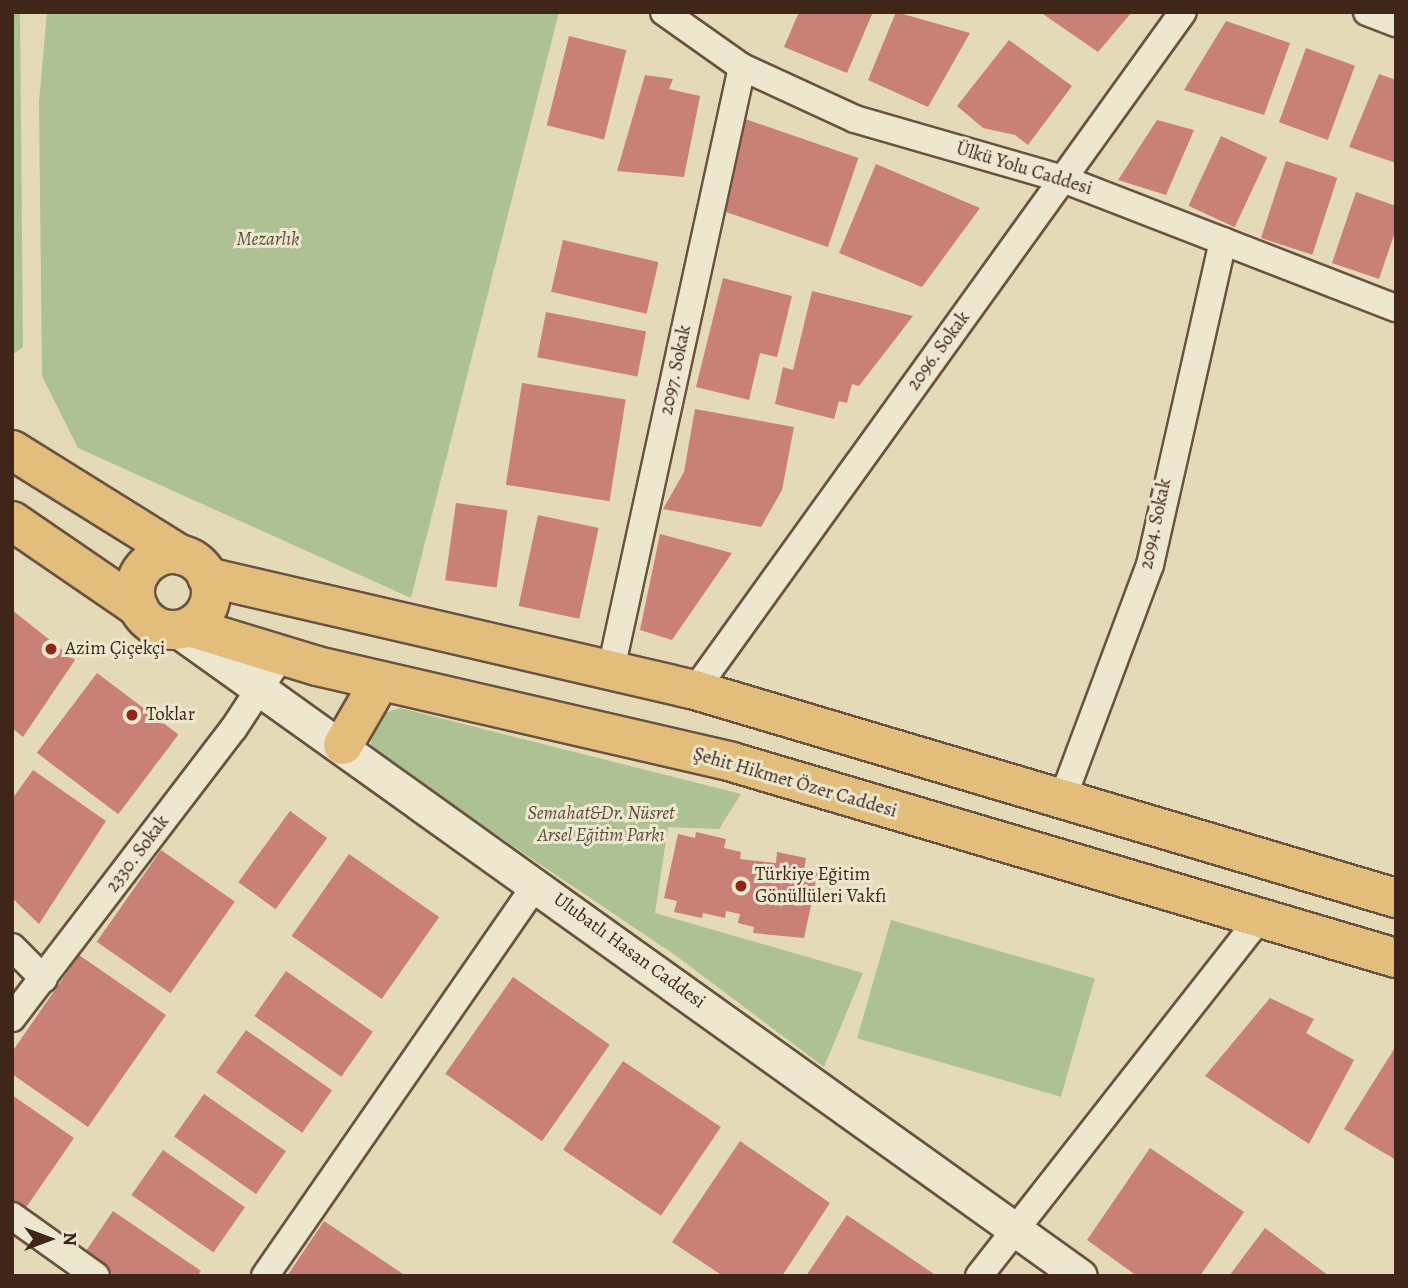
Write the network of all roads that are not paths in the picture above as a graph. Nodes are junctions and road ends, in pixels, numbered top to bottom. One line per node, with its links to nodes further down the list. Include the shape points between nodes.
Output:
1 (664, 12): 5 (street, Ülkü Yolu Caddesi)
2 (1183, 12): 6 (street, 2096. Sokak)
3 (1367, 12): 4 (street)
4 (1396, 23)
5 (742, 67): 6 (street, Ülkü Yolu Caddesi, via 855,118); 15 (street, 2097. Sokak)
6 (1063, 179): 7 (street, Ülkü Yolu Caddesi); 18 (street, 2096. Sokak)
7 (1223, 241): 8 (street, Ülkü Yolu Caddesi); 20 (street, 2094. Sokak, via 1150,565)
8 (1396, 308)
9 (12, 450): 11 (main road)
10 (12, 521): 12 (main road)
11 (194, 566): 12 (main road, via 158,558 140,573); 13 (main road, via 206,611); 15 (main road)
12 (139, 608): 13 (main road, via 155,625)
13 (183, 628): 14 (main road, Şehit Hikmet Özer Caddesi); 17 (street, Ulubatlı Hasan Caddesi)
14 (281, 656): 16 (main road, Şehit Hikmet Özer Caddesi); 17 (street, 2330. Sokak)
15 (610, 674): 18 (main road)
16 (380, 681): 19 (main road); 23 (main road, Şehit Hikmet Özer Caddesi, via 732,762)
17 (262, 689): 19 (street, Ulubatlı Hasan Caddesi); 26 (street, 2330. Sokak)
18 (695, 690): 20 (main road)
19 (343, 745): 21 (street, Ulubatlı Hasan Caddesi)
20 (1062, 800): 22 (main road)
21 (537, 884): 29 (street, Ulubatlı Hasan Caddesi); 31 (street)
22 (1396, 898)
23 (1260, 918): 25 (main road, Şehit Hikmet Özer Caddesi); 29 (street)
24 (12, 947): 26 (street)
25 (1396, 958)
26 (44, 979): 27 (street, 2330. Sokak)
27 (12, 1018)
28 (12, 1216): 30 (street)
29 (1013, 1228): 32 (street); 33 (street, Ulubatlı Hasan Caddesi)
30 (96, 1276)
31 (265, 1276)
32 (979, 1276)
33 (1080, 1276)

